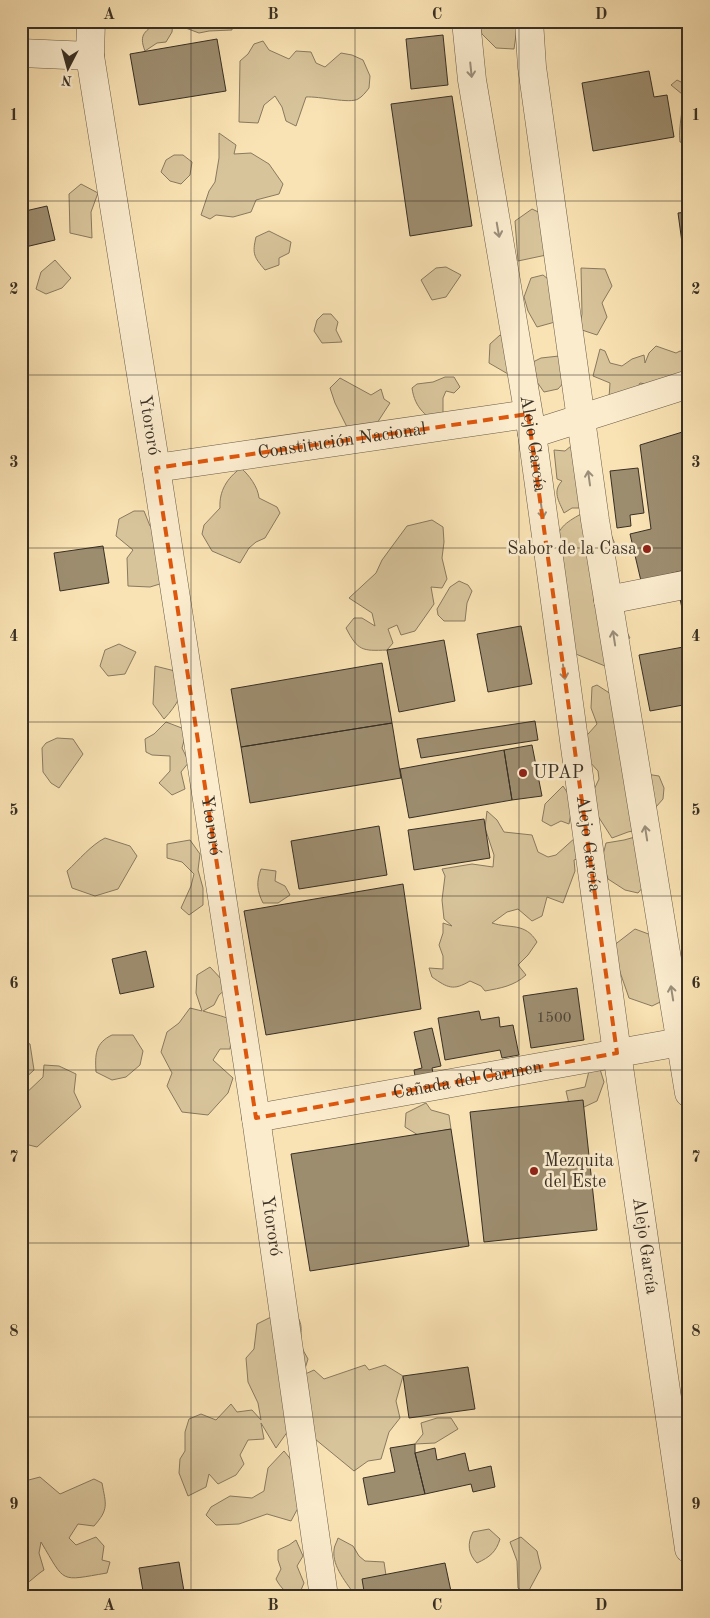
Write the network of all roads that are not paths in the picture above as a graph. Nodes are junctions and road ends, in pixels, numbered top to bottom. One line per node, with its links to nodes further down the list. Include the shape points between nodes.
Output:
1 (91, 21): 5 (street, Ytororó)
2 (466, 21): 8 (street, Alejo García, one-way to 8, via 472,80)
3 (529, 21): 7 (street, via 532,67)
4 (21, 53): 5 (street)
5 (90, 56): 9 (street, Ytororó)
6 (689, 384): 7 (street, Constitución Nacional)
7 (581, 419): 8 (street, Constitución Nacional); 11 (street, one-way to 7)
8 (530, 424): 9 (street, Constitución Nacional); 13 (street, Alejo García, one-way to 13)
9 (156, 468): 15 (street, Ytororó)
10 (689, 584): 11 (street)
11 (608, 600): 12 (street, one-way to 11)
12 (680, 1042): 13 (street, Cañada del Carmen); 14 (street)
13 (616, 1053): 15 (street, Cañada del Carmen); 16 (street, Alejo García)
14 (689, 1093)
15 (256, 1118): 17 (street, Ytororó)
16 (689, 1549)
17 (324, 1597)

